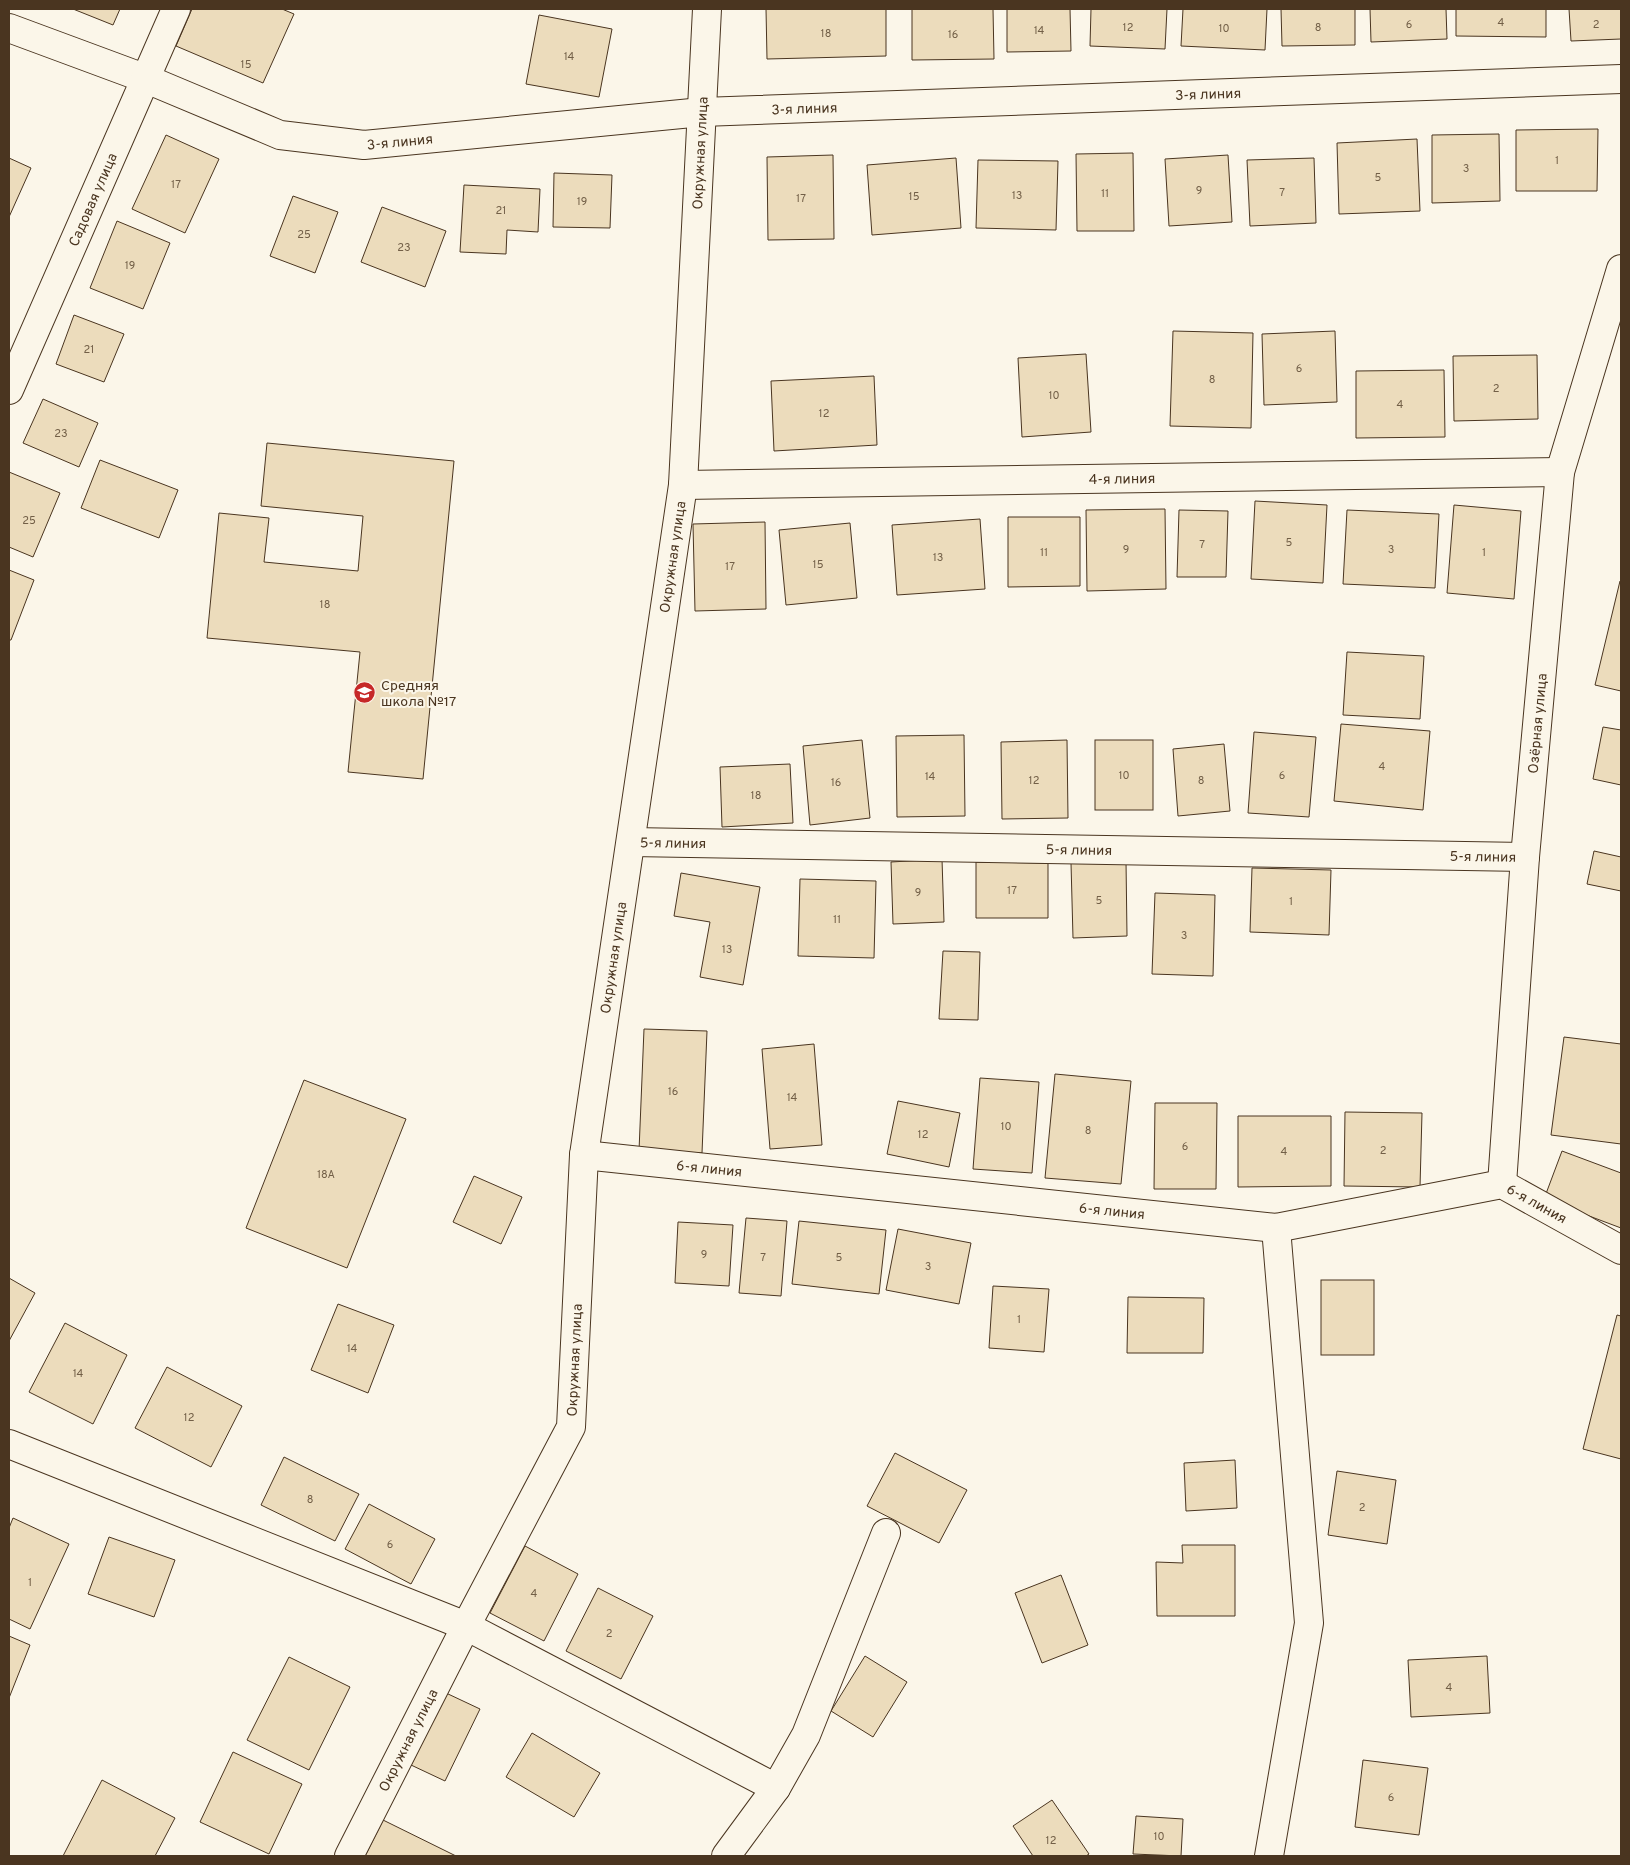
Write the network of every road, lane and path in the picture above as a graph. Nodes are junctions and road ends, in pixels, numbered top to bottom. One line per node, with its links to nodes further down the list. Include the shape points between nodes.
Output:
1 (176, 9): 4 (street, Садовая улица)
2 (707, 9): 6 (street, Окружная улица)
3 (9, 28): 4 (street, 3-я линия)
4 (144, 78): 6 (street, 3-я линия, via 280,135 364,145); 8 (street, Садовая улица)
5 (1621, 79): 6 (street, 3-я линия)
6 (702, 112): 10 (street, Окружная улица)
7 (1621, 269): 9 (street, Озёрная улица)
8 (9, 390)
9 (1560, 472): 10 (street, 4-я линия); 12 (street, Озёрная улица)
10 (683, 485): 11 (street, Окружная улица)
11 (631, 842): 12 (street, 5-я линия); 13 (street, Окружная улица)
12 (1525, 857): 14 (street, Озёрная улица)
13 (584, 1155): 15 (street, 6-я линия); 19 (street, Окружная улица, via 571,1427)
14 (1502, 1184): 15 (street, 6-я линия); 16 (street, 6-я линия)
15 (1276, 1228): 23 (street, via 1309,1623)
16 (1621, 1250)
17 (9, 1444): 19 (street)
18 (886, 1533): 20 (street, via 806,1735)
19 (466, 1626): 20 (street); 21 (street, Окружная улица)
20 (776, 1788): 22 (street)
21 (349, 1856)
22 (726, 1856)
23 (1268, 1856)

